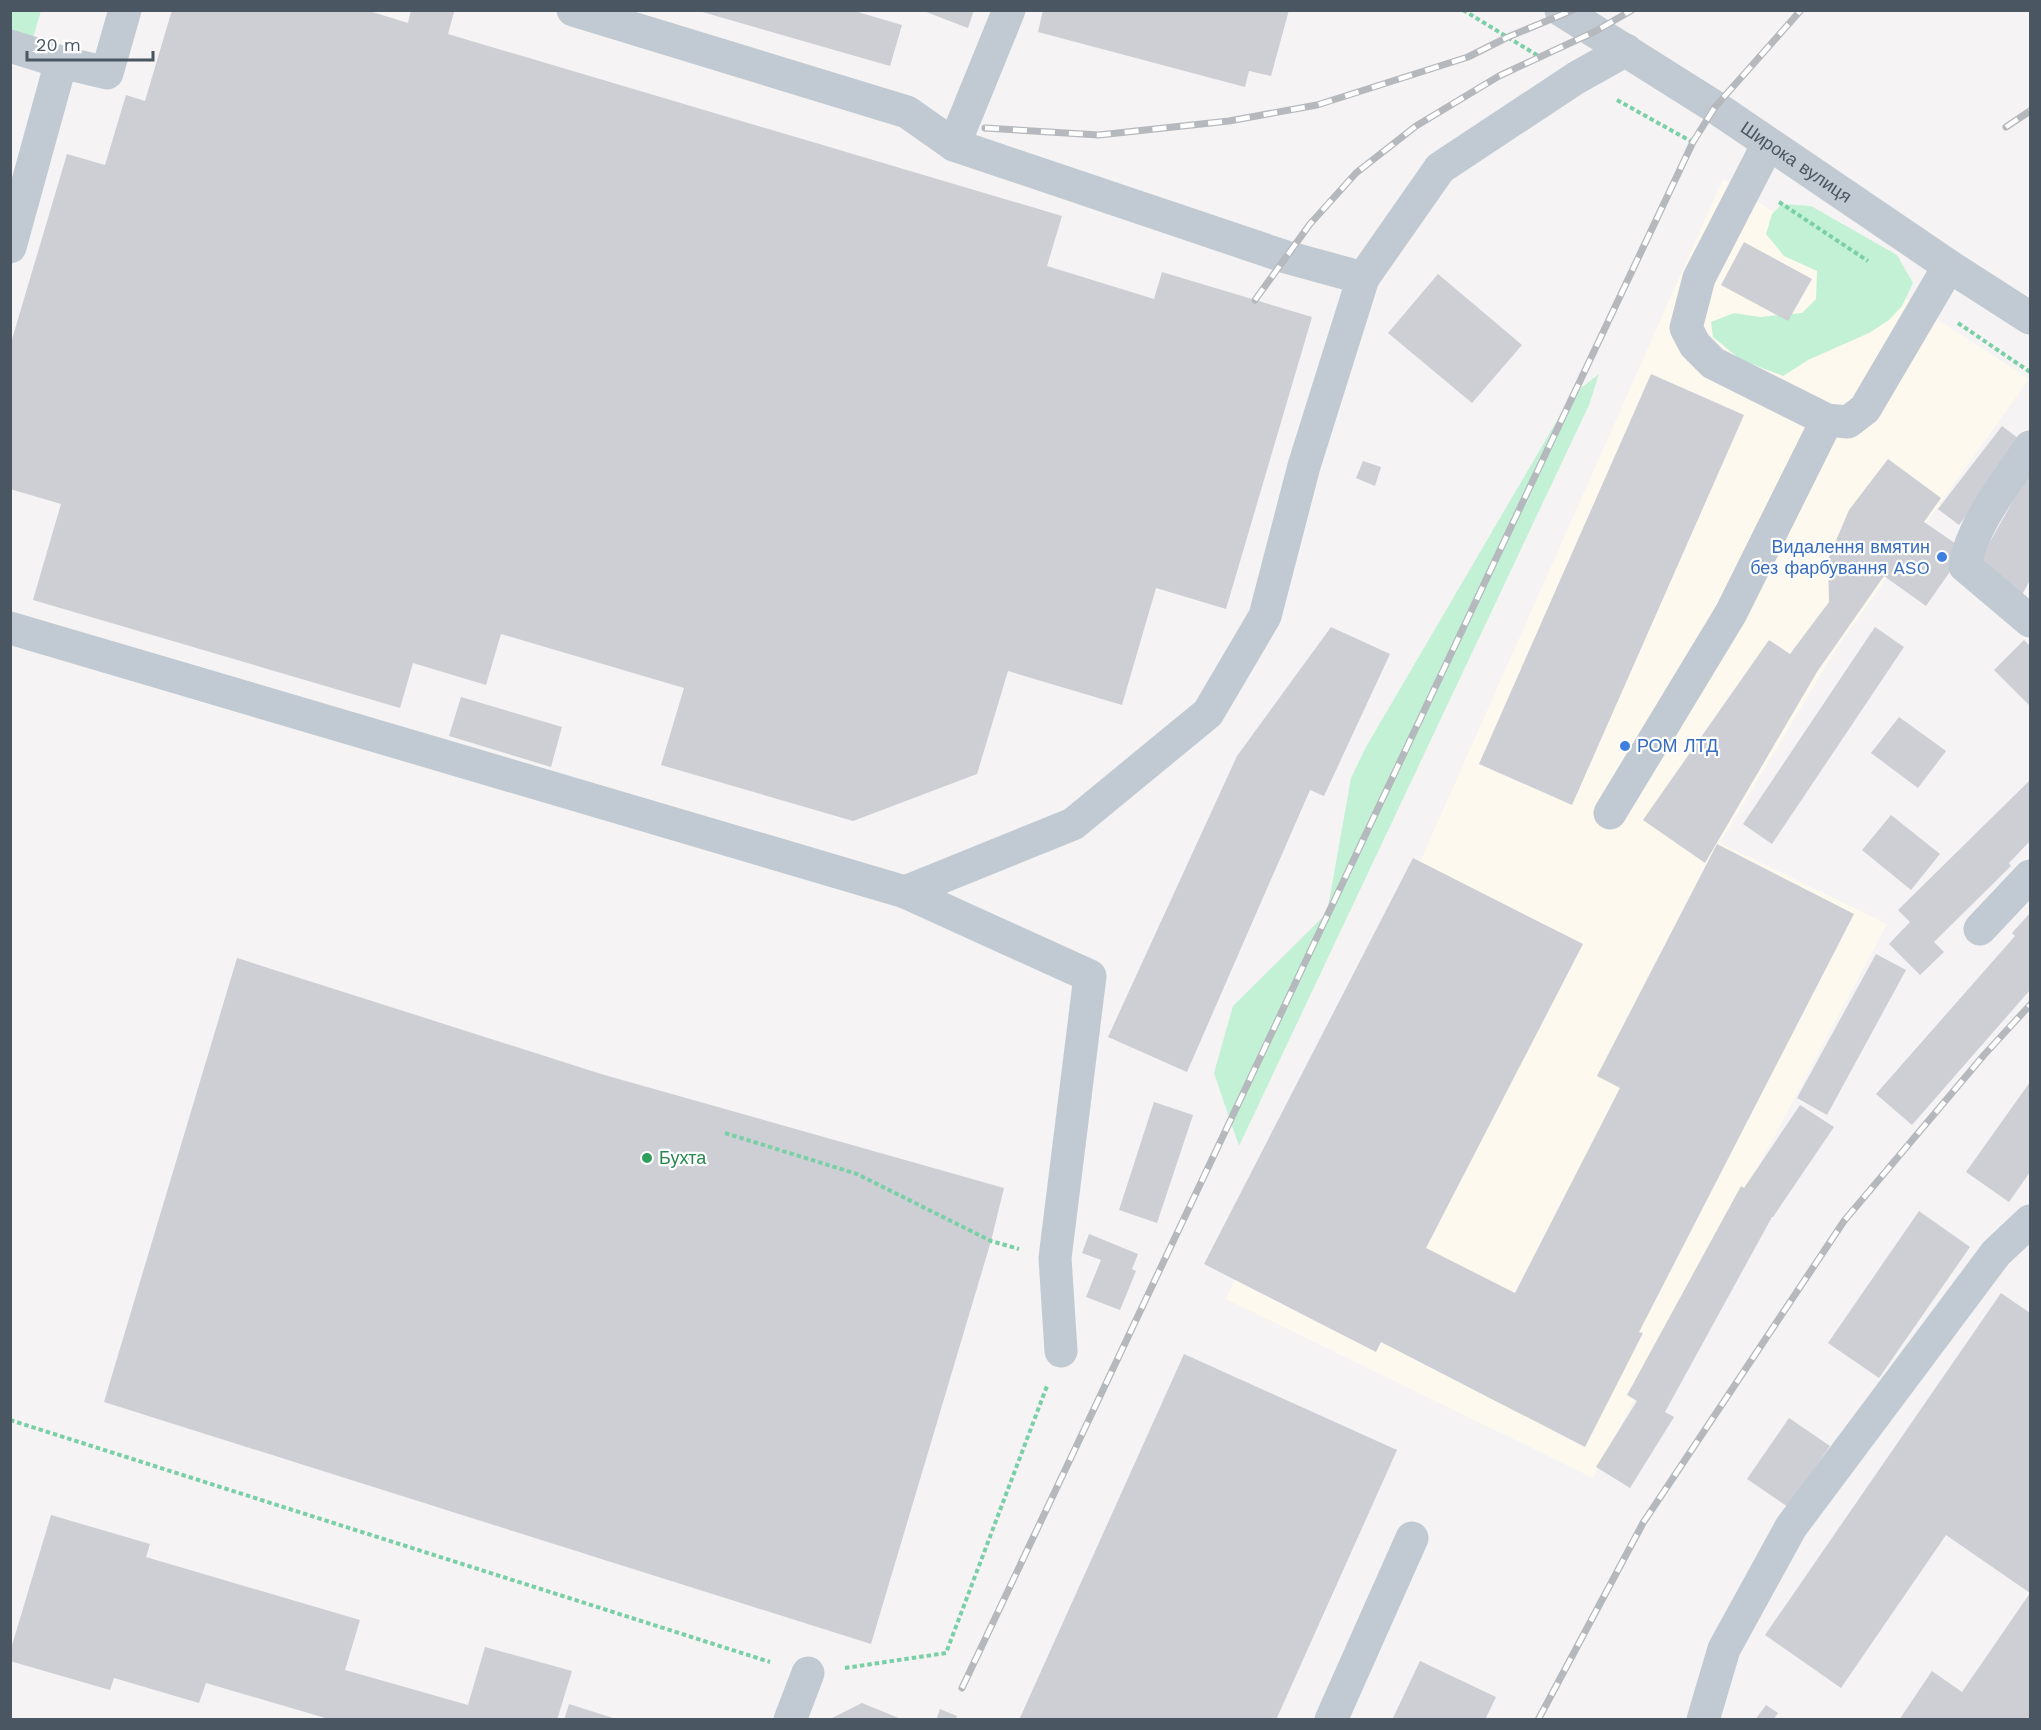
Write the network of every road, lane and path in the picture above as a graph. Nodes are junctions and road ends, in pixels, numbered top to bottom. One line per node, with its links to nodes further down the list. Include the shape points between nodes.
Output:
1 (125, 10): 7 (street, via 107,73)
2 (573, 10): 8 (street, via 907,112)
3 (1009, 10): 8 (street)
4 (1561, 10): 6 (street, Широка вулиця)
5 (10, 46): 7 (street)
6 (1626, 50): 9 (street, Широка вулиця); 12 (street, via 1576,78 1440,168)
7 (61, 62): 10 (street)
8 (954, 144): 12 (street, via 1286,257)
9 (1768, 144): 11 (street, Широка вулиця); 14 (street, via 1699,278 1686,328 1695,345 1713,363)
10 (10, 247)
11 (1949, 266): 13 (street, Широка вулиця); 14 (street, via 1865,409 1848,422)
12 (1363, 278): 20 (street, via 1304,465 1265,616 1208,712 1073,824)
13 (2031, 318)
14 (1827, 420): 18 (street, via 1731,613)
15 (2031, 447): 16 (street, via 1981,522 1965,567)
16 (2029, 617)
17 (10, 628): 20 (street)
18 (1610, 813)
19 (2031, 876): 21 (street)
20 (904, 892): 24 (street, via 1090,976)
21 (1980, 929)
22 (724, 1133): 24 (path, via 857,1174 991,1241)
23 (2031, 1221): 31 (street, via 1996,1253 1791,1527 1724,1649)
24 (1055, 1258): 25 (street)
25 (1060, 1351): 28 (path, via 946,1653)
26 (10, 1420): 28 (path)
27 (1412, 1538): 30 (street)
28 (808, 1674): 29 (street)
29 (790, 1719)
30 (1330, 1719)
31 (1703, 1719)

